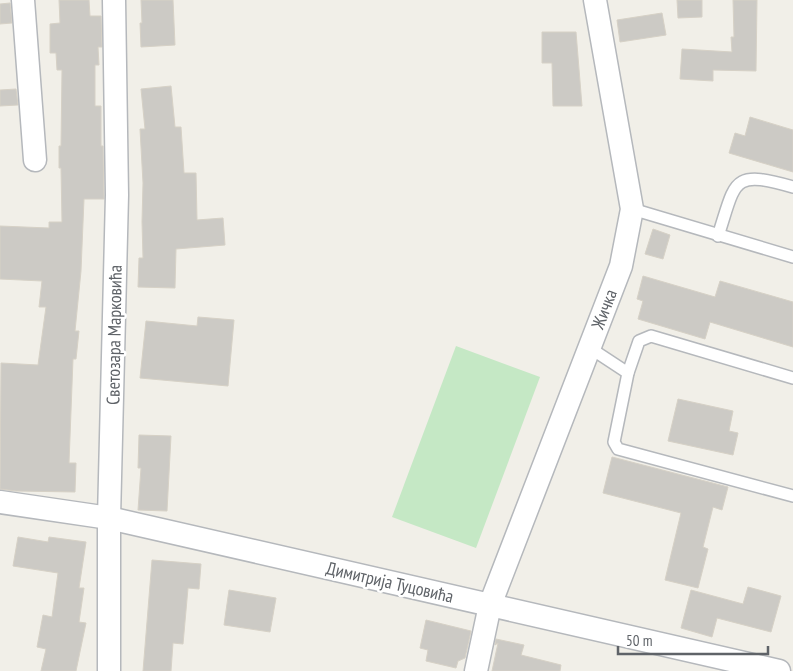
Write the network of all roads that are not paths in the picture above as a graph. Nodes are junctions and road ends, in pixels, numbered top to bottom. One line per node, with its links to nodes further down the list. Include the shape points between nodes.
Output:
1 (23, 0): 4 (street)
2 (114, 0): 14 (street, Светозара Марковића, via 117,195)
3 (595, 0): 6 (street, Жичка)
4 (35, 160)
5 (793, 187): 7 (lane, via 762,179 742,181 734,188)
6 (632, 210): 7 (lane); 9 (street, Жичка, via 621,266)
7 (718, 236): 8 (lane)
8 (793, 257)
9 (590, 348): 10 (lane); 15 (street, Жичка)
10 (628, 373): 11 (lane, via 639,341 651,336); 12 (lane, via 614,442 618,449)
11 (793, 378)
12 (793, 496)
13 (0, 502): 14 (street, Димитрија Туцовића)
14 (110, 518): 15 (street, Димитрија Туцовића); 16 (street, Светозара Марковића)
15 (490, 605): 17 (street, Жичка); 18 (street, Димитрија Туцовића)
16 (109, 671)
17 (476, 671)
18 (779, 671)

